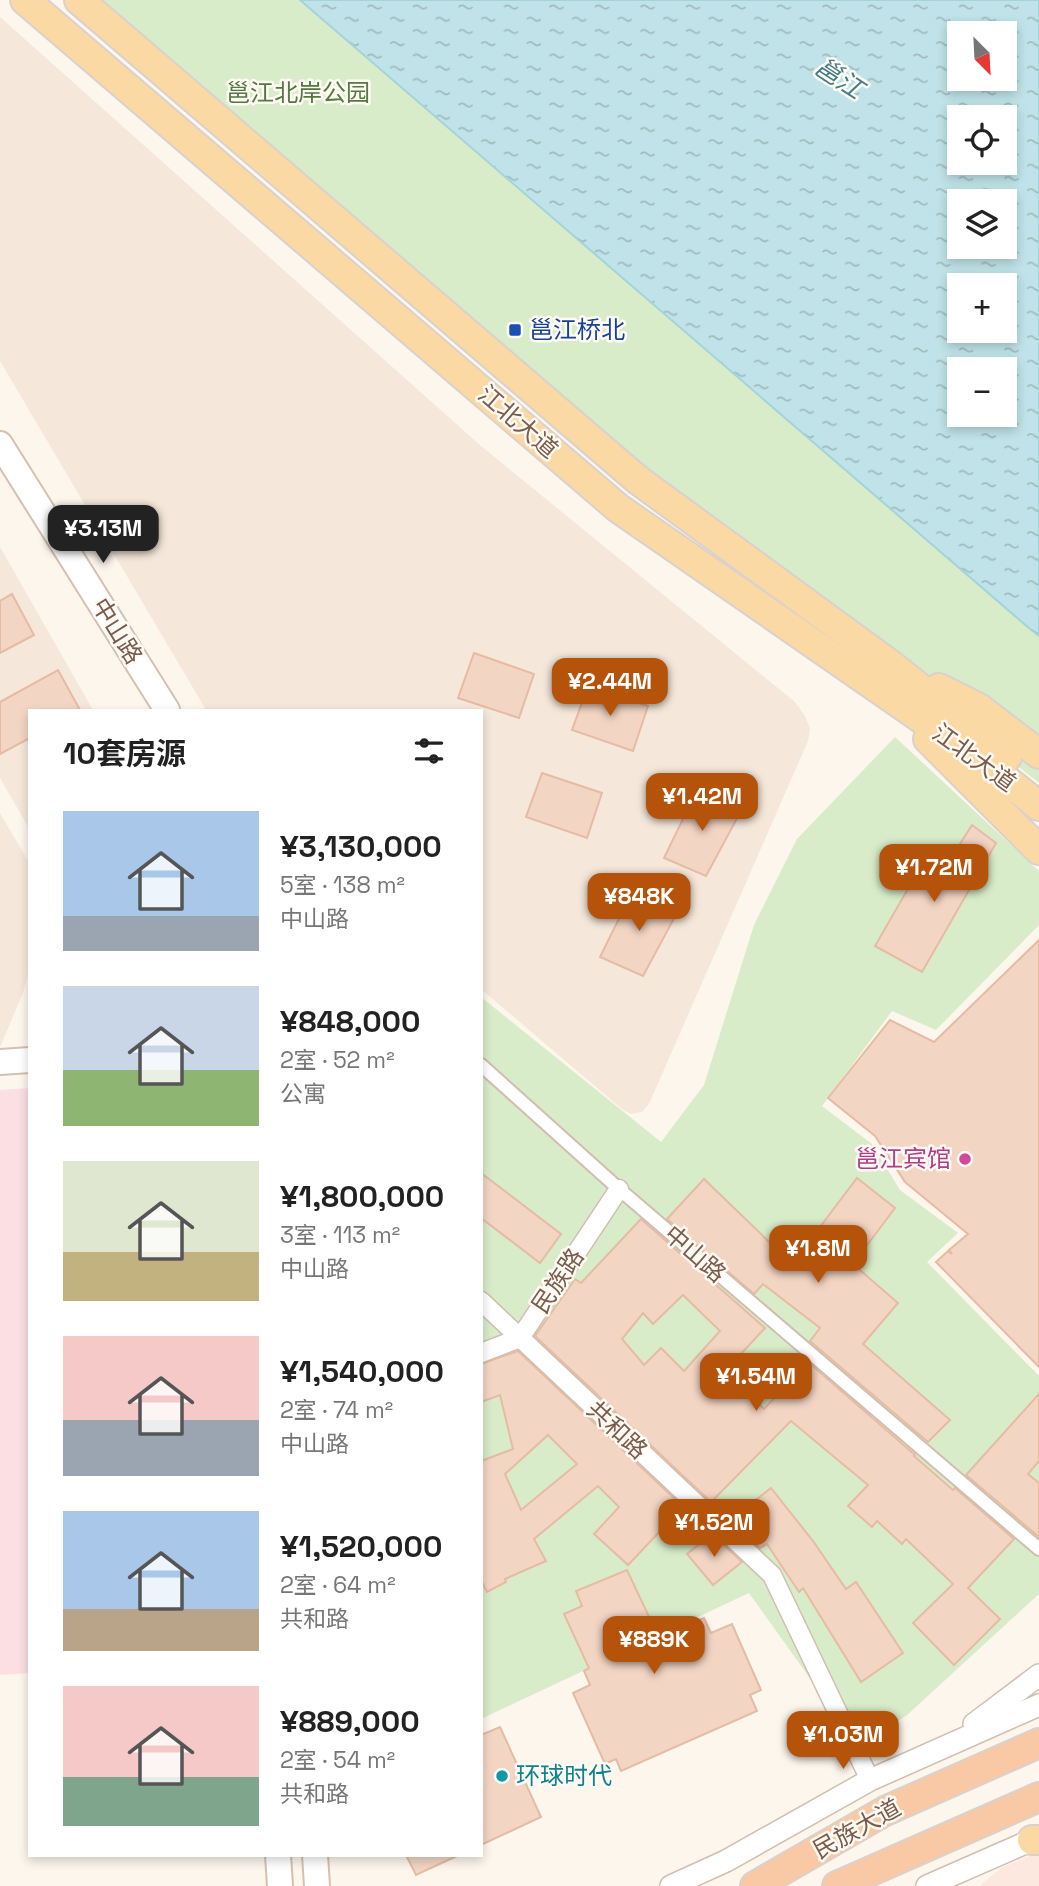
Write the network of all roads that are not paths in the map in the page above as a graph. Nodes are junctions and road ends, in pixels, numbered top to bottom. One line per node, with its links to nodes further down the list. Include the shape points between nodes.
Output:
1 (26, 0): 5 (main road, 江北大道, via 618,508)
2 (79, 0): 4 (main road, 江北大道, via 638,480)
3 (0, 444): 6 (main road, 中山路)
4 (891, 665): 7 (main road, via 979,708); 8 (main road, 江北大道)
5 (879, 690): 8 (main road, 江北大道); 11 (main road)
6 (166, 709)
7 (1039, 754)
8 (989, 755): 9 (main road, 江北大道); 10 (main road, 江北大道)
9 (1039, 783)
10 (1039, 806)
11 (1039, 850)
12 (28, 1060): 13 (main road)
13 (0, 1062)
14 (483, 1067): 15 (street, 中山路)
15 (619, 1189): 17 (street, 民族路); 19 (street, 中山路)
16 (483, 1303): 17 (street, 共和路)
17 (520, 1338): 18 (street, 民族路); 24 (street, 共和路, via 772,1575)
18 (483, 1352)
19 (1039, 1549)
20 (1039, 1675): 23 (street)
21 (1039, 1705): 23 (street)
22 (1039, 1743): 32 (highway, 民族大道, via 884,1811)
23 (942, 1748): 24 (street)
24 (870, 1780): 31 (street, via 726,1861)
25 (1039, 1797): 33 (highway, 民族大道)
26 (1037, 1839): 34 (street)
27 (278, 1857): 29 (main road)
28 (315, 1857): 30 (main road)
29 (280, 1886)
30 (317, 1886)
31 (670, 1886)
32 (755, 1886)
33 (837, 1886)
34 (927, 1886)

